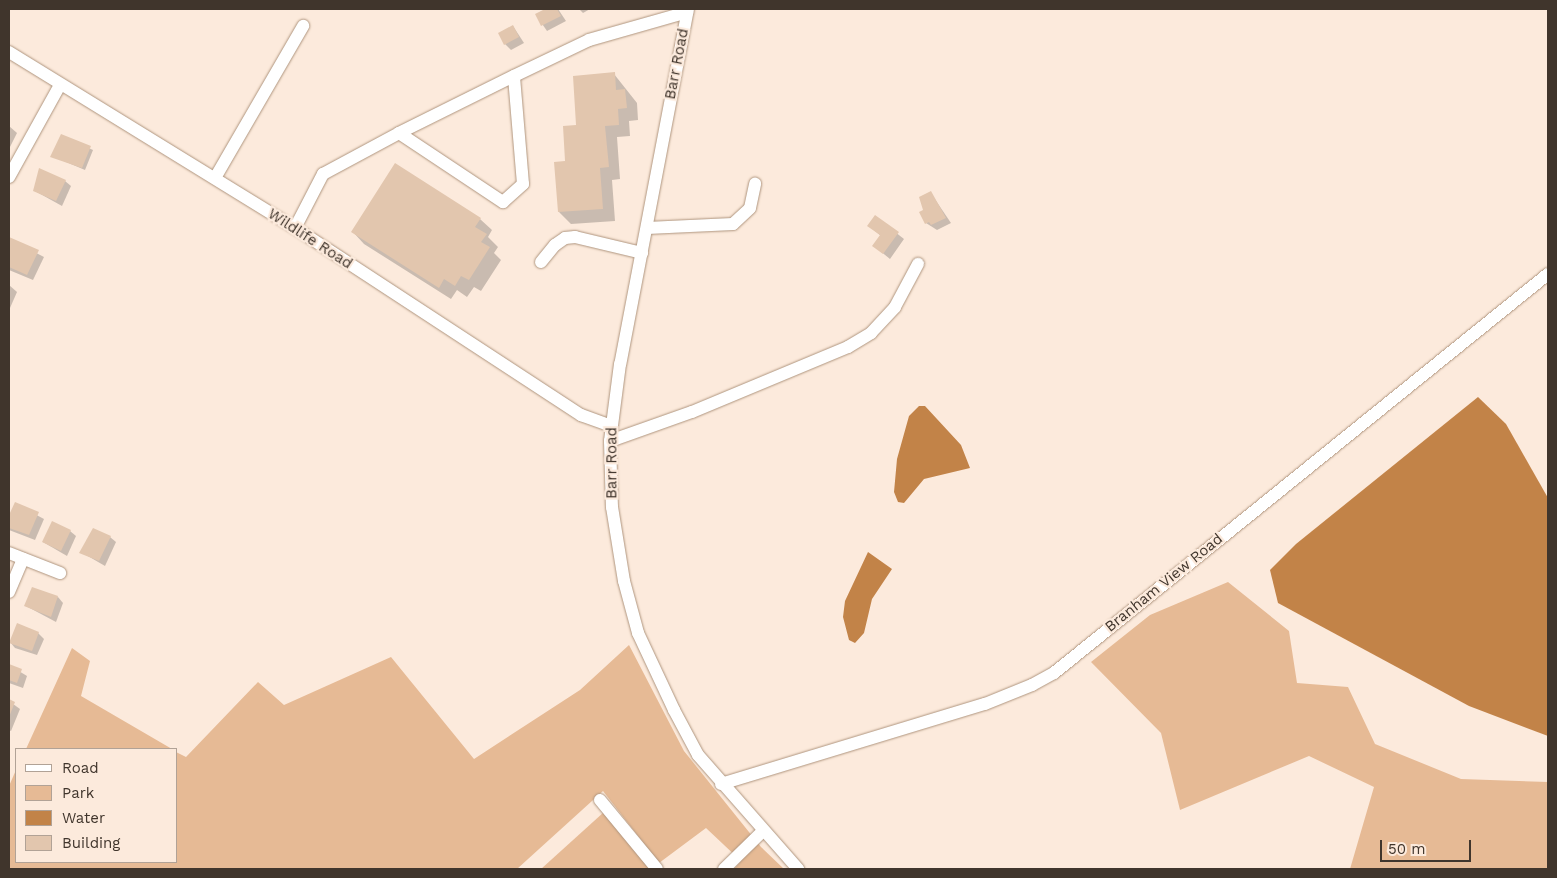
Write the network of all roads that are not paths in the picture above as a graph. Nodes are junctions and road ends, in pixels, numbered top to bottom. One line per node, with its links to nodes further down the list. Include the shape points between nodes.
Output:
1 (688, 10): 4 (street, via 589,40); 11 (street, Barr Road)
2 (303, 26): 8 (street)
3 (9, 52): 5 (street, Wildlife Road)
4 (514, 76): 6 (street); 6 (street, via 522,184 503,202)
5 (60, 85): 7 (street); 8 (street, Wildlife Road)
6 (399, 133): 10 (street, via 323,174)
7 (9, 177)
8 (215, 178): 10 (street, Wildlife Road)
9 (755, 184): 11 (street, via 750,208 734,224)
10 (295, 228): 16 (street, Wildlife Road, via 581,415)
11 (647, 228): 12 (street, Barr Road)
12 (642, 254): 13 (street, via 575,237 565,238 555,245); 16 (street, Barr Road)
13 (541, 262)
14 (918, 264): 17 (street, via 884,322 856,342 640,433)
15 (1548, 274): 22 (street, Branham View Road, via 1054,672 1032,686 986,704)
16 (611, 426): 17 (street, Barr Road)
17 (610, 442): 22 (street, Barr Road, via 612,507 624,581 638,633 686,735)
18 (9, 553): 19 (street)
19 (23, 559): 20 (street); 21 (street)
20 (60, 574)
21 (9, 592)
22 (721, 784): 24 (street, Barr Road)
23 (600, 800): 25 (street)
24 (763, 831): 26 (street); 27 (street, Barr Road)
25 (657, 869)
26 (724, 869)
27 (798, 869)

